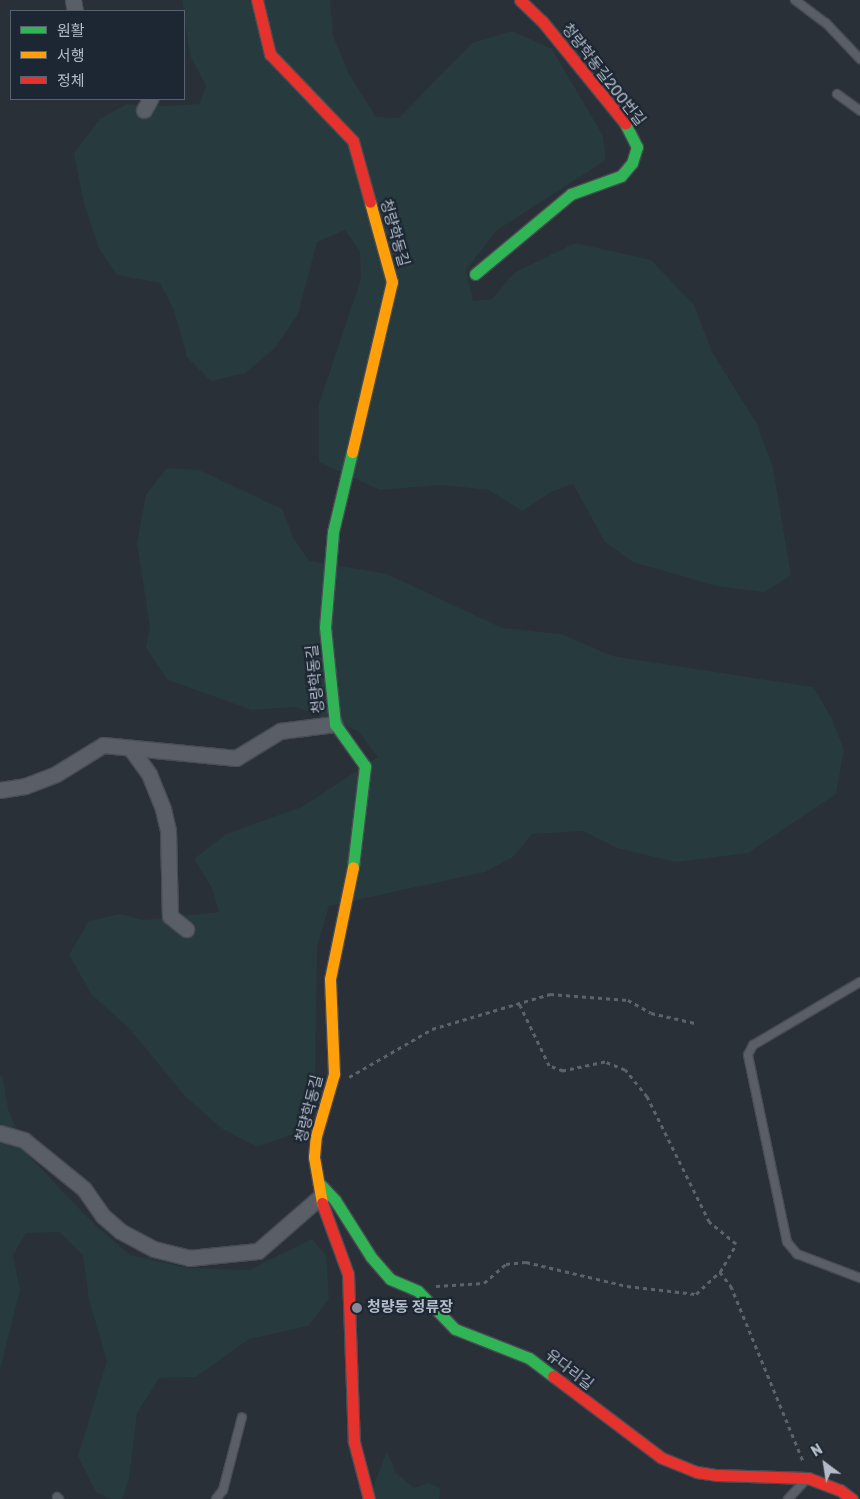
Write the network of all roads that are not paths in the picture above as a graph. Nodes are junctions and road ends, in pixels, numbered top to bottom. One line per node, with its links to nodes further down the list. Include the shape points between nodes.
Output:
1 (257, 0): 8 (street, 청량학동길, via 270,54 353,140 392,282 333,532 326,627)
2 (520, 0): 7 (street, 청량학동길200번길, via 542,21 630,129 637,147 632,163 621,176 571,194)
3 (795, 0): 4 (lane, via 826,23)
4 (860, 59)
5 (837, 94): 6 (lane)
6 (860, 110)
7 (475, 274)
8 (335, 724): 9 (street, via 280,731 236,758); 14 (street, 청량학동길, via 365,766 351,886 330,979 333,1086 316,1136)
9 (131, 749): 10 (street, via 103,745 56,774 25,786); 11 (street, via 150,774 163,809 168,830 170,916)
10 (0, 790)
11 (186, 929)
12 (860, 982): 16 (lane, via 753,1045 748,1055 787,1242 798,1254)
13 (0, 1133): 15 (street, via 24,1140 84,1189 103,1216 120,1231 154,1248 189,1258 258,1251)
14 (316, 1180): 15 (street, 청량학동길); 18 (street, 유다리길, via 335,1200 390,1279 418,1291 455,1329 529,1358 639,1441 677,1465 717,1475)
15 (320, 1197): 20 (street, 청량학동길, via 348,1274 354,1442)
16 (860, 1278)
17 (242, 1417): 19 (lane, via 223,1490)
18 (808, 1478): 21 (lane); 22 (street, 유다리길, via 840,1490)
19 (216, 1499)
20 (369, 1499)
21 (788, 1499)
22 (852, 1499)

